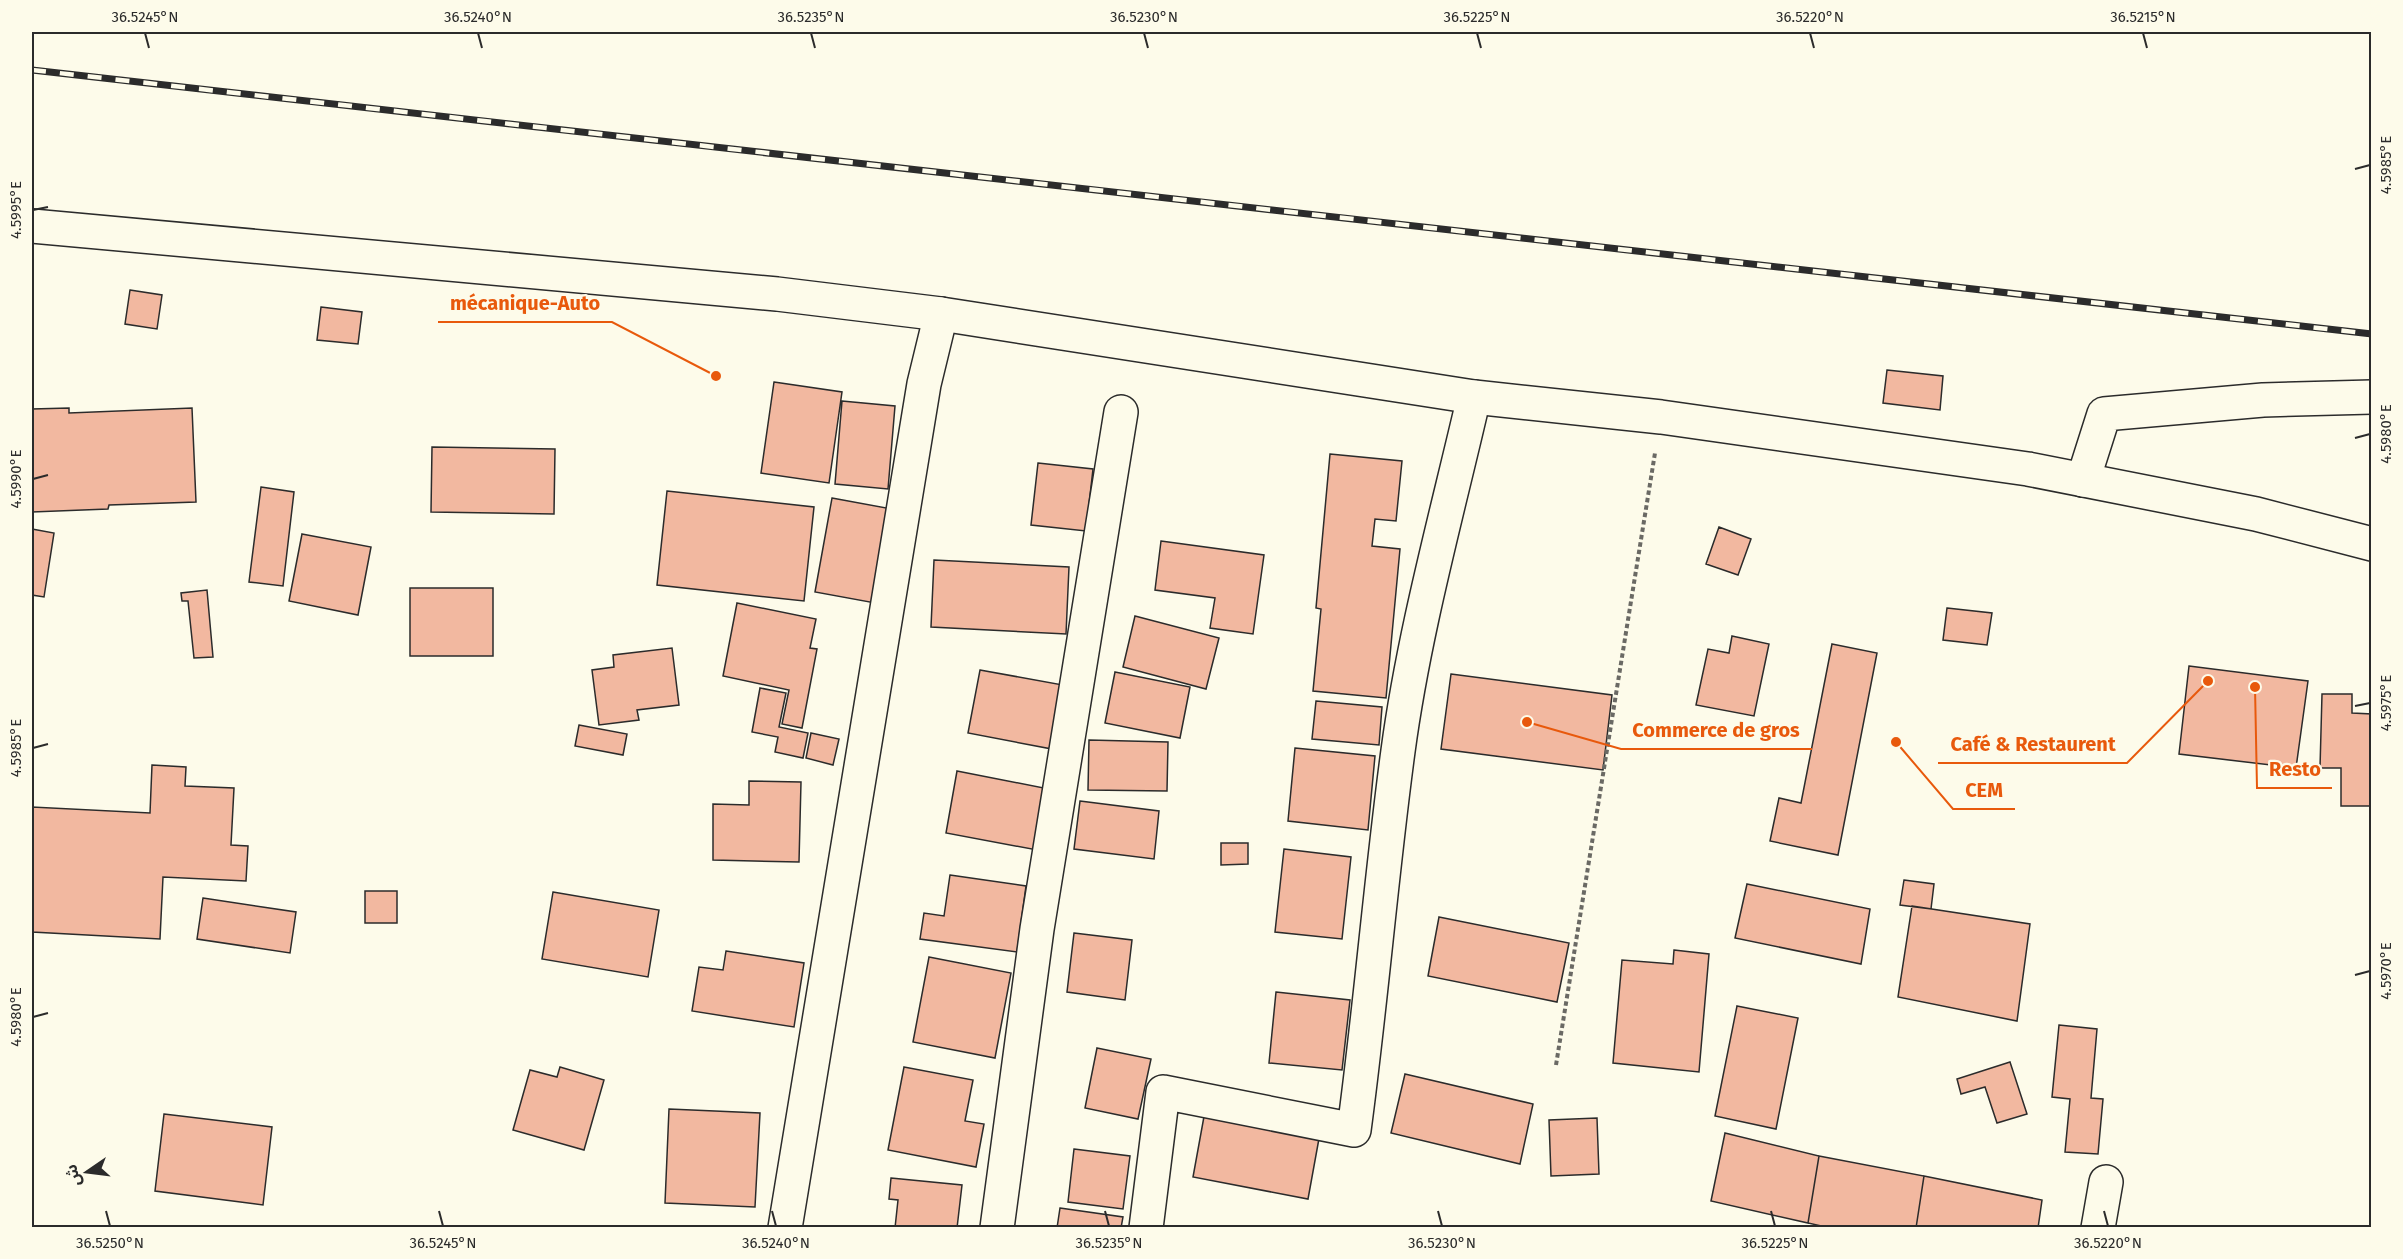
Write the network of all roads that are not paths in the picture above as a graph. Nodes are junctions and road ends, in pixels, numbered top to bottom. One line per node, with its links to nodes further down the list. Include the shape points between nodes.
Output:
1 (32, 226): 2 (street, via 777,294)
2 (941, 314): 3 (street); 9 (street, via 924,384)
3 (1474, 397): 6 (street, via 1661,417); 11 (street, via 1416,646 1398,751 1354,1130 1163,1092)
4 (2372, 397): 6 (street, via 2263,400 2104,414)
5 (1121, 412): 10 (street, via 1037,929)
6 (2083, 480): 7 (street, via 2256,514)
7 (2372, 543)
8 (2106, 1182): 12 (street)
9 (785, 1227)
10 (998, 1227)
11 (1146, 1227)
12 (2098, 1227)

